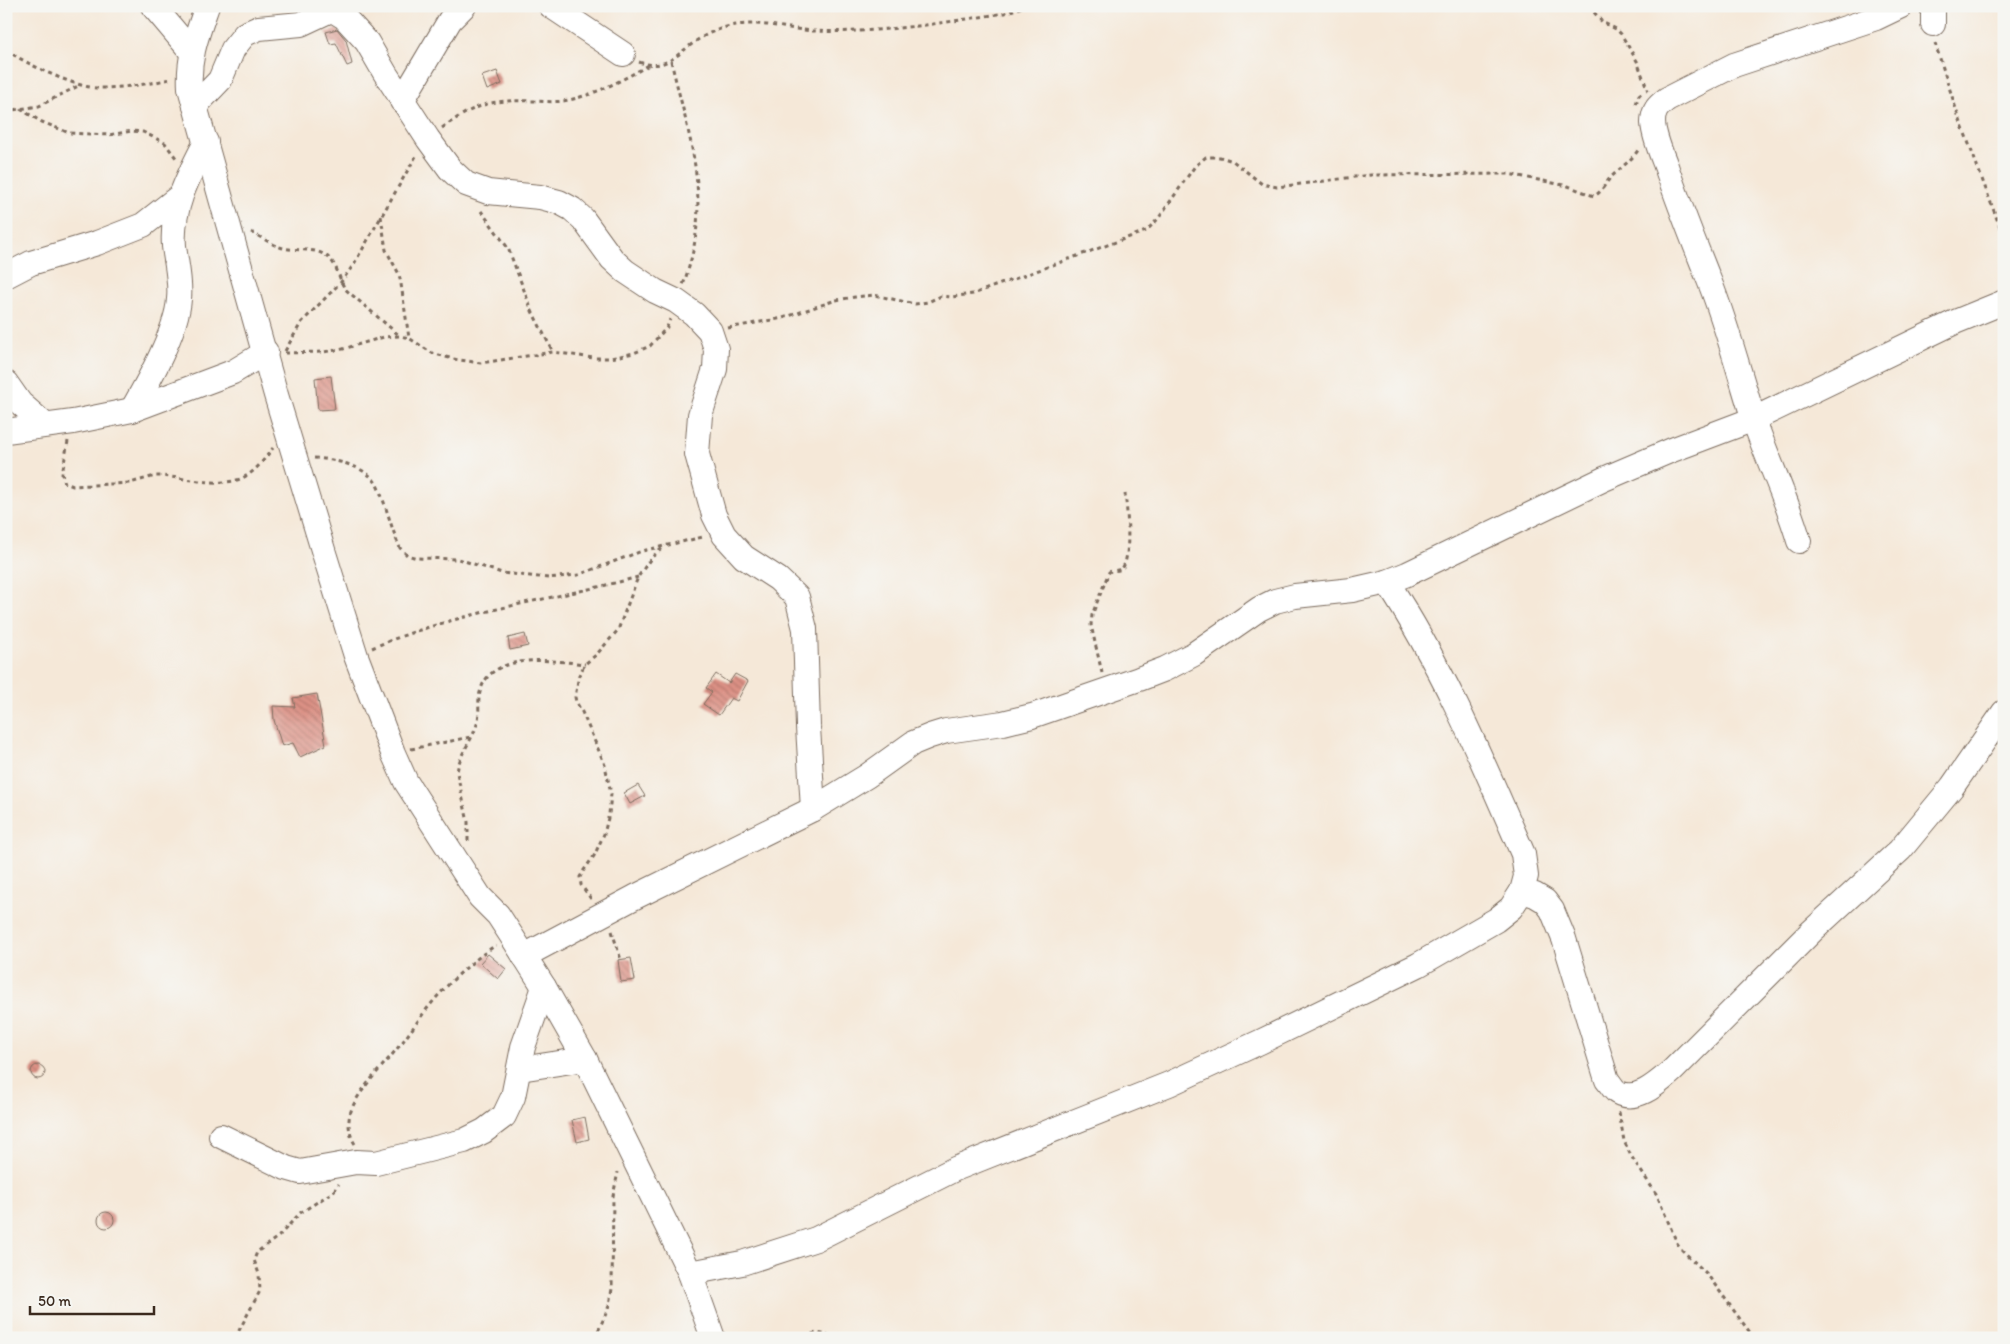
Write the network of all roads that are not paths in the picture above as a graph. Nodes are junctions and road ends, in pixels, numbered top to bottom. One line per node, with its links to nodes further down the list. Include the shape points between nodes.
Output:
1 (153, 6): 8 (street)
2 (207, 6): 8 (street)
3 (464, 6): 9 (street, via 450,20)
4 (551, 6): 7 (street)
5 (1901, 6): 18 (street, via 1876,18 1734,65 1645,112 1653,125 1688,230 1713,290)
6 (329, 8): 9 (street, via 344,17 367,42); 10 (street, via 301,24 259,28 245,34 232,49 220,80)
7 (623, 54)
8 (190, 61): 10 (street, via 190,88)
9 (402, 101): 24 (street, via 450,169 466,184 488,192 540,197 572,208 625,271 676,301 710,331 716,349 716,369 700,415 697,454 714,515 724,535 744,557 778,579 797,597 805,629)
10 (195, 106): 11 (street)
11 (206, 142): 12 (street); 15 (street, via 228,220)
12 (185, 185): 13 (street, via 143,225 31,263); 17 (street, via 174,222 179,299 174,323 150,380)
13 (6, 276)
14 (2004, 302): 18 (street, via 1955,322)
15 (278, 355): 17 (street); 26 (street, via 288,431 356,656 393,752 406,782 463,871 480,897 498,915)
16 (6, 383): 19 (street, via 20,403)
17 (132, 410): 19 (street, via 73,422)
18 (1754, 419): 21 (street); 22 (street, via 1604,479)
19 (44, 424): 20 (street)
20 (6, 431)
21 (1799, 541)
22 (1387, 582): 24 (street, via 1275,601 1201,650 1165,669 1032,716 930,736); 25 (street, via 1436,664 1493,785 1523,854 1526,876)
23 (2004, 712): 25 (street, via 1952,786 1900,850 1812,931 1674,1070 1637,1094 1616,1092 1607,1080 1552,910 1545,901)
24 (813, 809): 26 (street, via 602,913)
25 (1522, 892): 31 (street, via 1511,908 1461,942 1169,1084 955,1169 816,1239 742,1263)
26 (524, 956): 27 (street)
27 (544, 987): 28 (street); 29 (street, via 523,1047)
28 (585, 1059): 29 (street); 31 (street)
29 (520, 1068): 30 (street, via 513,1097 504,1116 464,1141 300,1172)
30 (220, 1136)
31 (690, 1273): 32 (street)
32 (713, 1338)

